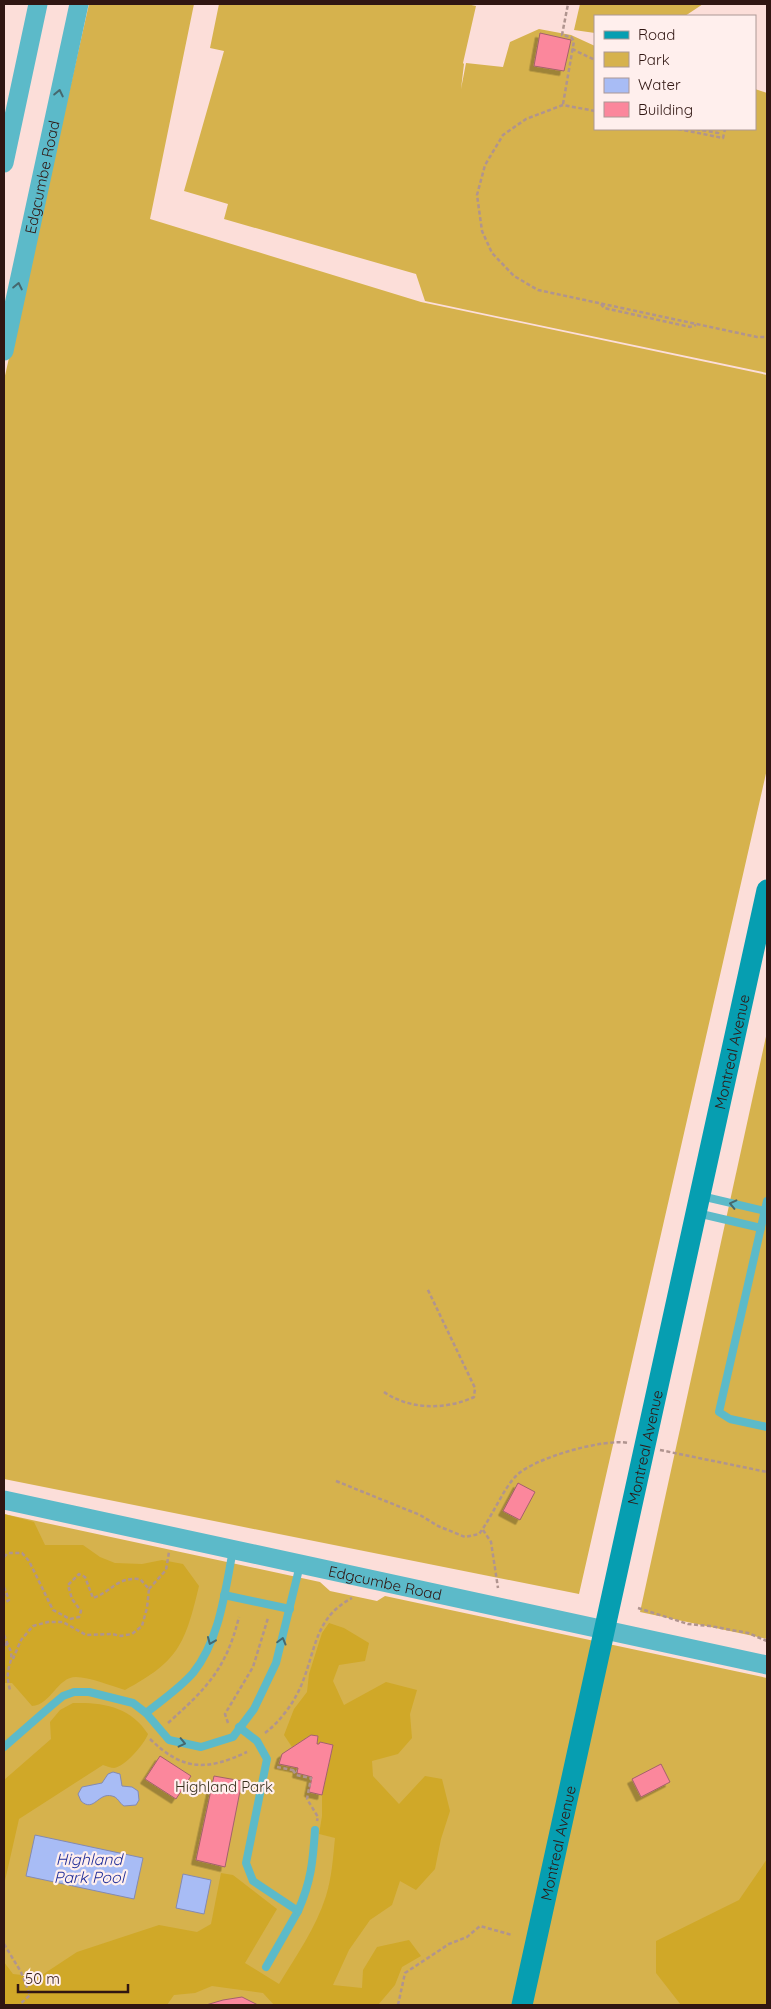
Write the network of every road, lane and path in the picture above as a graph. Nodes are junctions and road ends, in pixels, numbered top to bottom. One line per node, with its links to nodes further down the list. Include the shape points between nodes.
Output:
1 (38, 4): 12 (street)
2 (79, 4): 14 (street, Edgcumbe Road, one-way to 2)
3 (568, 4): 4 (path, via 562,35 574,41)
4 (572, 50): 5 (path); 6 (path)
5 (594, 60)
6 (563, 104): 7 (path); 13 (path, via 526,119 503,135 484,165 477,195 482,231 492,253 514,276 538,290)
7 (594, 111)
8 (683, 130): 11 (path, via 722,138)
9 (702, 130): 10 (path, via 718,133)
10 (719, 130)
11 (724, 130)
12 (4, 163)
13 (767, 337)
14 (4, 351)
15 (767, 890): 17 (main road, Montreal Avenue)
16 (767, 1201): 18 (lane)
17 (699, 1205): 18 (lane, one-way to 17); 19 (lane); 23 (main road, Montreal Avenue)
18 (765, 1211): 19 (lane)
19 (761, 1228): 22 (lane, via 720,1412 730,1419)
20 (427, 1288): 21 (path, via 475,1388 474,1397 430,1406 407,1403)
21 (384, 1392)
22 (767, 1427)
23 (644, 1446): 24 (path); 27 (path, via 618,1441 541,1460 529,1466 516,1476); 42 (main road, Montreal Avenue)
24 (767, 1472)
25 (336, 1481): 27 (path, via 465,1537 479,1534)
26 (4, 1500): 28 (street, Edgcumbe Road)
27 (482, 1530): 33 (path, via 491,1542)
28 (172, 1537): 29 (street, Edgcumbe Road); 34 (path, via 166,1570)
29 (233, 1550): 31 (street, Edgcumbe Road); 35 (lane)
30 (4, 1557): 34 (path, via 8,1552 22,1554 29,1561 53,1610 70,1619 79,1617 81,1611 72,1599 68,1585 79,1574 85,1577 93,1598 126,1578 140,1579)
31 (300, 1564): 39 (lane); 42 (street, Edgcumbe Road)
32 (4, 1587): 37 (path, via 10,1600)
33 (498, 1588)
34 (149, 1589): 47 (path, via 142,1626 132,1634 86,1635 64,1622 48,1622 33,1626 21,1640)
35 (224, 1595): 39 (lane); 50 (lane, one-way to 50, via 217,1625 203,1658 182,1684)
36 (352, 1598): 54 (path, via 337,1606 325,1619 303,1683 282,1717)
37 (4, 1603)
38 (638, 1608): 44 (path, via 688,1624 739,1632)
39 (290, 1609): 52 (lane, one-way to 39, via 266,1687)
40 (239, 1617): 53 (path, via 228,1652 217,1673 203,1692 167,1724)
41 (268, 1618): 51 (path, via 253,1667 225,1714)
42 (603, 1631): 48 (street, Edgcumbe Road); 66 (main road, Montreal Avenue)
43 (4, 1635): 46 (path)
44 (767, 1641)
45 (4, 1643): 46 (path)
46 (9, 1646): 47 (path)
47 (13, 1659): 49 (path, via 8,1674)
48 (767, 1665)
49 (10, 1690)
50 (146, 1713): 52 (lane, one-way to 52, via 169,1740 201,1748 233,1737); 55 (lane, via 133,1703 88,1692 74,1692 63,1696)
51 (227, 1726)
52 (239, 1728): 56 (lane, via 257,1741 267,1759)
53 (174, 1731)
54 (265, 1734)
55 (4, 1747)
56 (266, 1765): 57 (path); 60 (lane, via 246,1863 253,1881)
57 (293, 1770): 58 (path); 59 (path, via 296,1775 311,1778 307,1799 318,1817)
58 (297, 1771)
59 (315, 1830): 60 (lane, via 313,1869)
60 (298, 1911): 63 (lane)
61 (512, 1935): 65 (path, via 480,1926 467,1937 449,1944 405,1973)
62 (4, 1944): 64 (path, via 30,1995)
63 (266, 1967)
64 (18, 2005)
65 (398, 2005)
66 (522, 2005)

